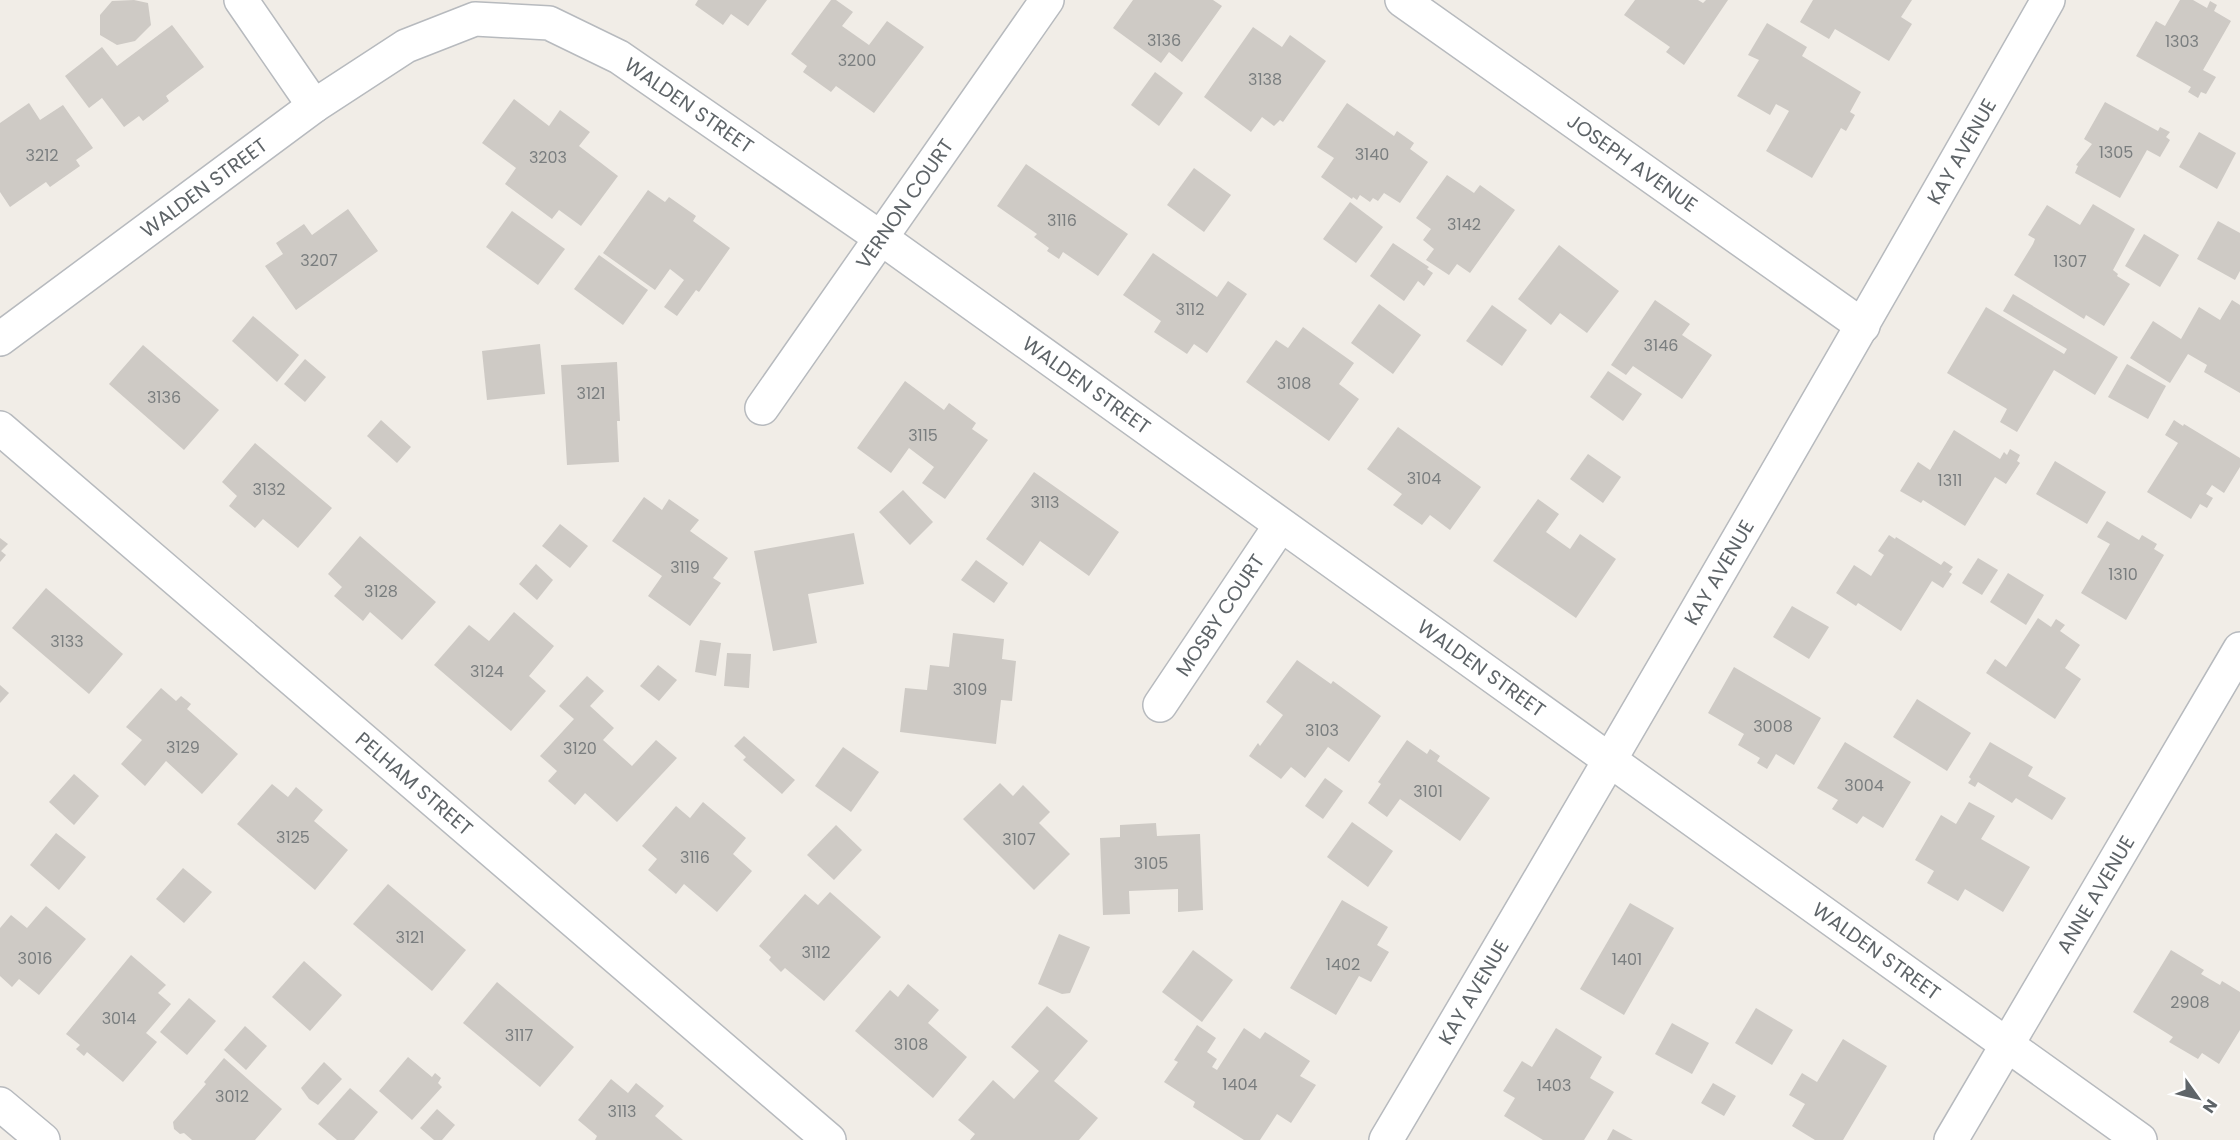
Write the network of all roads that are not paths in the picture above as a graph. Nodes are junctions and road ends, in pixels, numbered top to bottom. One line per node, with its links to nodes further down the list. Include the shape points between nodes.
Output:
1 (241, 0): 5 (street)
2 (1047, 0): 6 (street, VERNON COURT)
3 (1402, 0): 7 (street, JOSEPH AVENUE)
4 (2048, 0): 7 (street, KAY AVENUE)
5 (314, 105): 6 (street, WALDEN STREET, via 406,46 475,19 549,22 619,57); 8 (street, WALDEN STREET)
6 (881, 238): 9 (street, VERNON COURT); 11 (street, WALDEN STREET)
7 (1863, 326): 14 (street, KAY AVENUE)
8 (0, 339)
9 (762, 408)
10 (0, 428): 18 (street, PELHAM STREET)
11 (1280, 526): 13 (street, MOSBY COURT); 14 (street, WALDEN STREET)
12 (2240, 649): 15 (street, ANNE AVENUE)
13 (1160, 705)
14 (1611, 761): 15 (street, WALDEN STREET); 19 (street, KAY AVENUE)
15 (2007, 1047): 20 (street, ANNE AVENUE); 21 (street, WALDEN STREET)
16 (0, 1104): 17 (street)
17 (43, 1140)
18 (829, 1140)
19 (1386, 1140)
20 (1950, 1140)
21 (2140, 1140)

